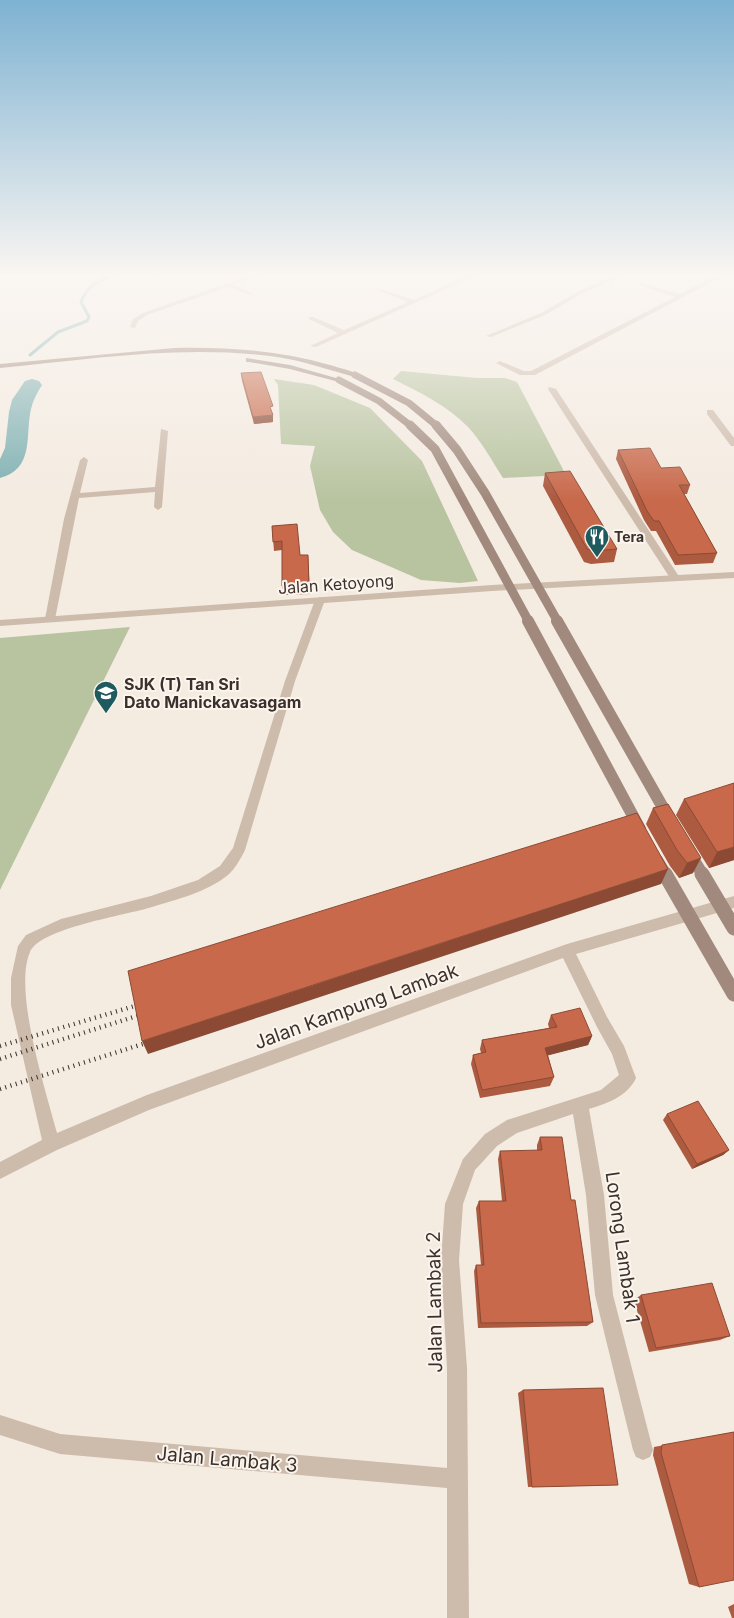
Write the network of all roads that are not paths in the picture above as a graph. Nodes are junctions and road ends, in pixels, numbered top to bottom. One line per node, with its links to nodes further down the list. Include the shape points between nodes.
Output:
1 (580, 349): 2 (street, via 532,373 523,373)
2 (500, 363)
3 (0, 366): 18 (main road, bridge, via 160,350 277,355 355,375 409,404 438,427 485,493)
4 (0, 374): 23 (main road, bridge, via 151,359 257,361 339,380 366,392 406,420 435,449)
5 (552, 389): 14 (street)
6 (710, 412): 8 (street)
7 (164, 431): 10 (street)
8 (734, 444)
9 (84, 460): 11 (street)
10 (159, 489): 11 (street); 12 (street)
11 (75, 496): 16 (street)
12 (158, 507)
13 (734, 574): 14 (street, Jalan Ketoyong)
14 (675, 578): 15 (street, Jalan Ketoyong)
15 (320, 600): 16 (street, Jalan Ketoyong); 25 (street, via 290,681 239,850 225,870 204,884 177,894 66,923 31,939 23,950 18,1005)
16 (50, 619): 17 (street, Jalan Ketoyong)
17 (0, 623)
18 (674, 826)
19 (684, 843): 21 (main road, bridge)
20 (734, 902): 22 (street, Jalan Kampung Lambak)
21 (734, 928)
22 (567, 950): 24 (street, Jalan Lambak 2, via 619,1051 628,1078 606,1096); 25 (street, Jalan Kampung Lambak, via 147,1103)
23 (734, 994)
24 (580, 1106): 28 (street, Lorong Lambak 1, via 595,1195 604,1295); 29 (street, Jalan Lambak 2, via 514,1126 491,1140 469,1165 454,1204 450,1260 457,1368)
25 (51, 1144): 26 (street, Jalan Kampung Lambak)
26 (0, 1171)
27 (0, 1425): 29 (street, Jalan Lambak 3, via 60,1444)
28 (642, 1450)
29 (456, 1479): 30 (street, Jalan Lambak 2)
30 (458, 1618)

